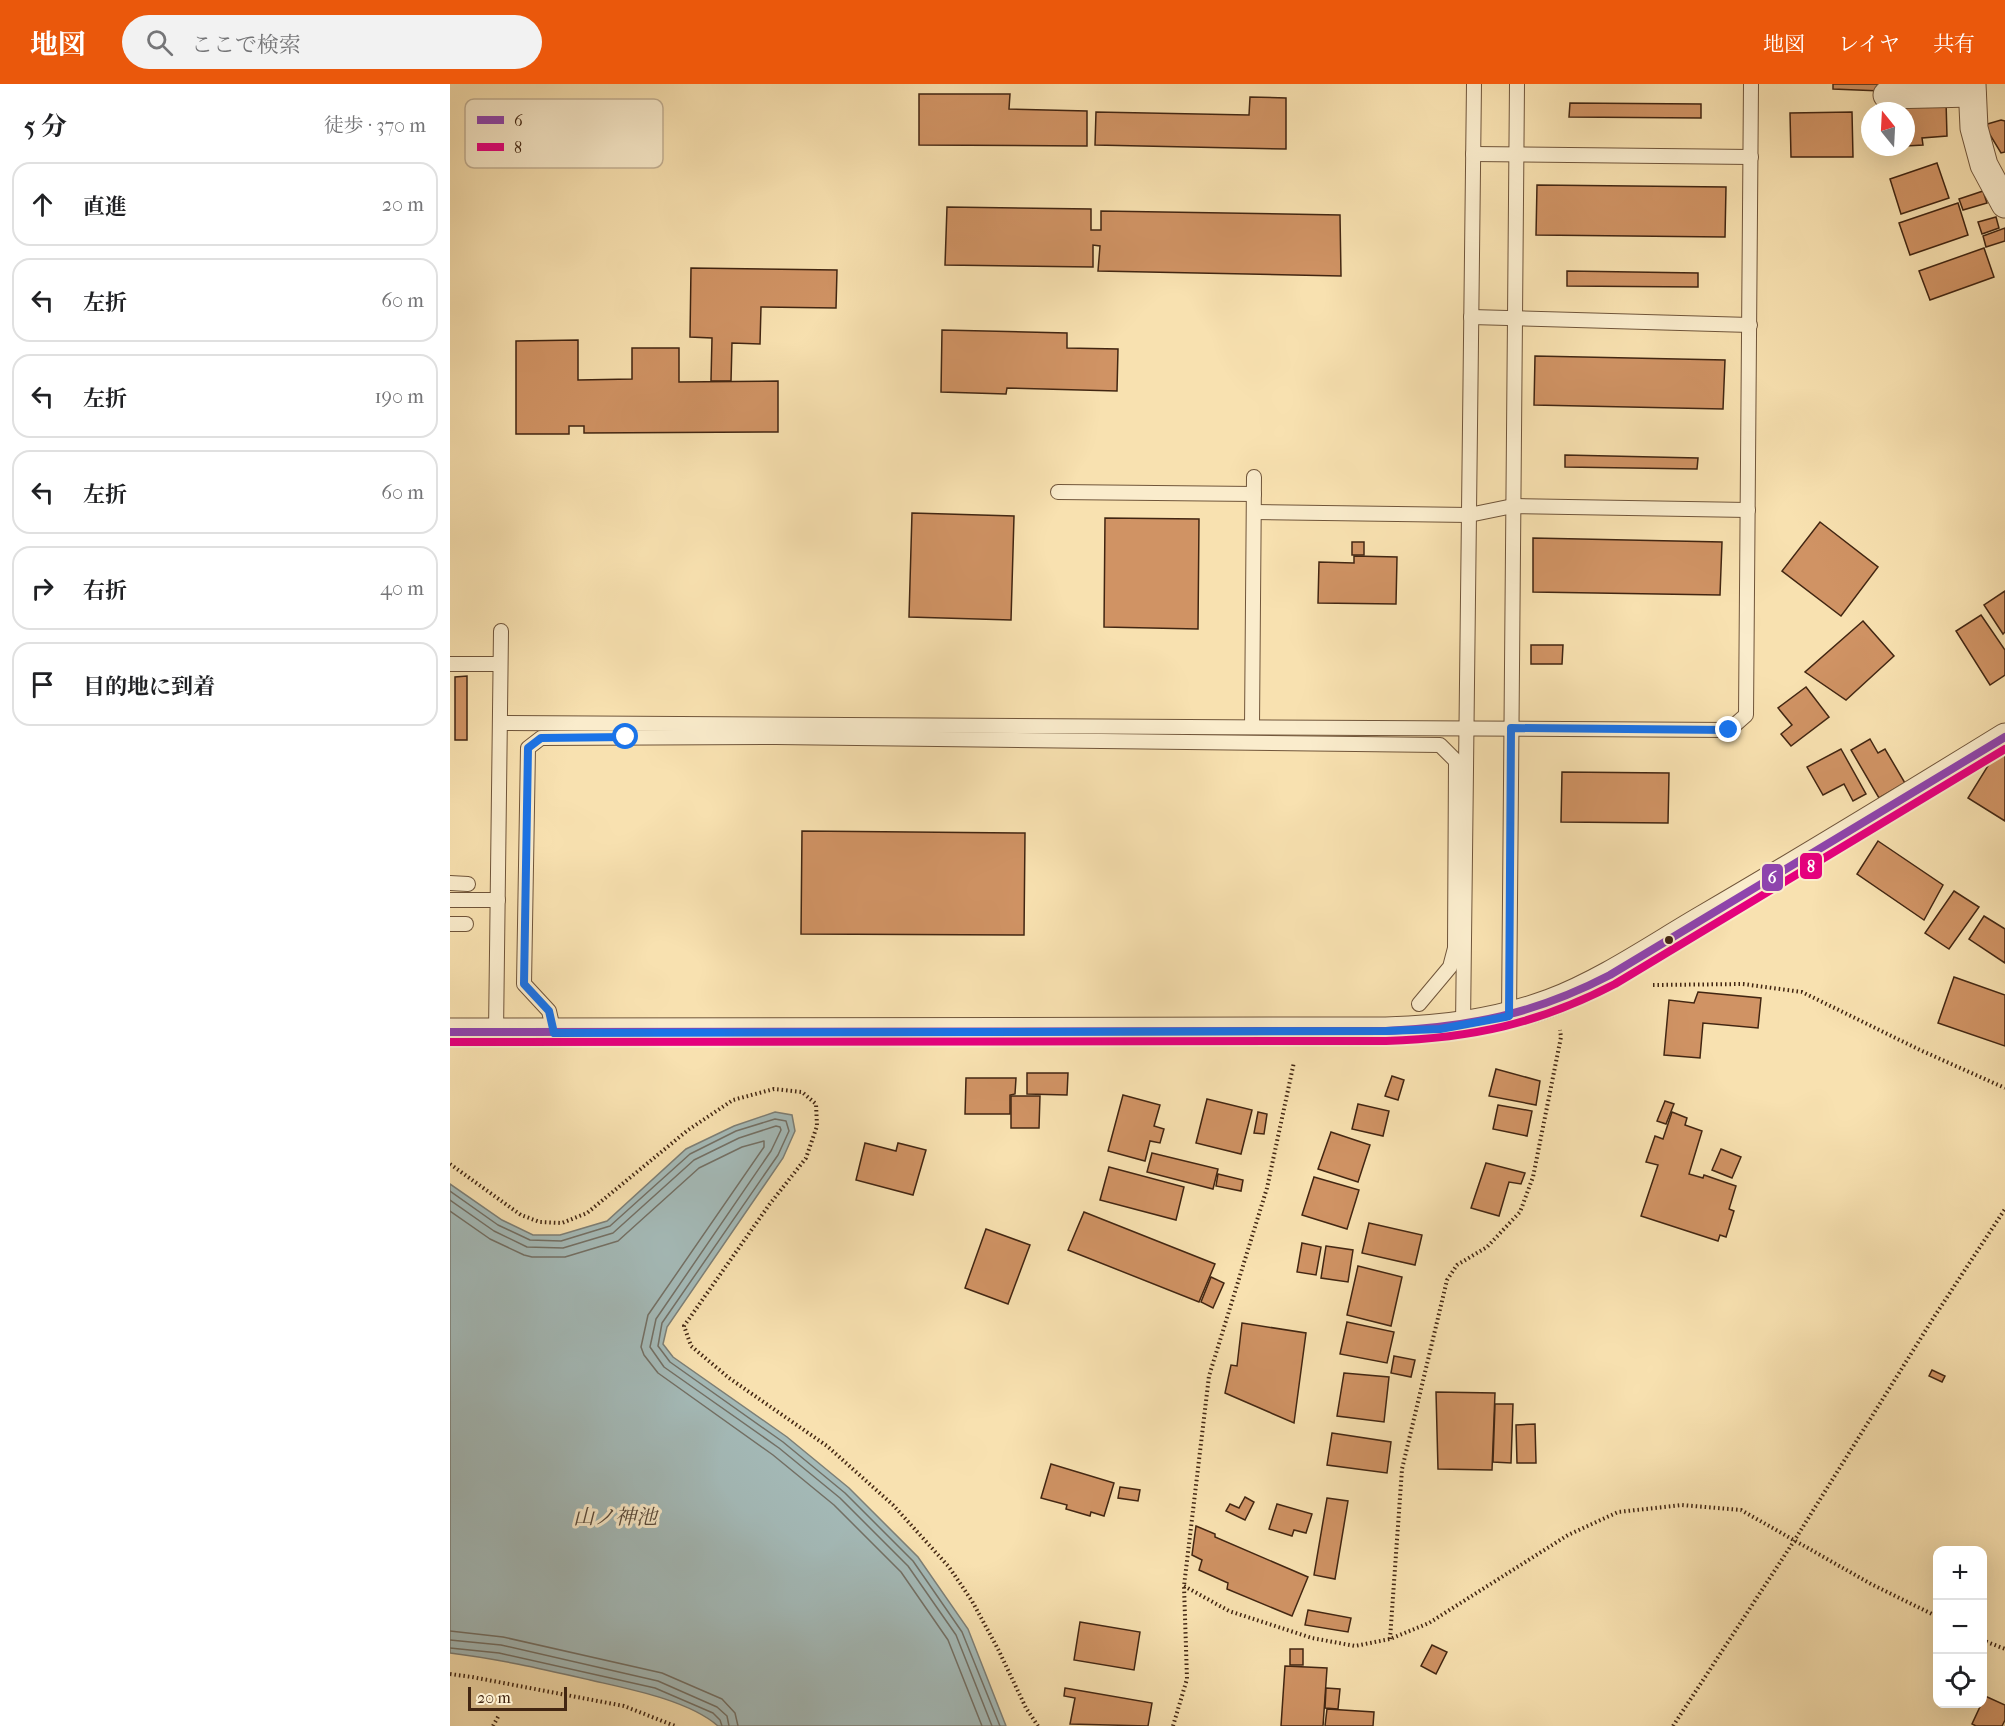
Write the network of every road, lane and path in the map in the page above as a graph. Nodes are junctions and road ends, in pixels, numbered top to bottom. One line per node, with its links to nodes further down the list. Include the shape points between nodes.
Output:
1 (1474, 84): 6 (lane)
2 (1517, 84): 7 (lane)
3 (1751, 84): 8 (lane)
4 (1972, 88): 5 (street); 9 (street, via 1974,128 1984,165)
5 (1887, 95)
6 (1473, 154): 7 (lane); 10 (lane)
7 (1516, 154): 8 (lane); 11 (lane)
8 (1751, 157): 12 (lane)
9 (2005, 204)
10 (1471, 318): 11 (lane); 19 (lane)
11 (1515, 319): 12 (lane); 16 (lane)
12 (1750, 325): 17 (lane)
13 (1254, 477): 15 (lane)
14 (1058, 492): 15 (lane)
15 (1254, 494): 18 (lane)
16 (1513, 506): 17 (lane); 19 (lane); 26 (lane)
17 (1748, 510): 26 (lane, via 1746,715 1729,730)
18 (1254, 512): 19 (lane); 24 (lane)
19 (1469, 515): 25 (lane)
20 (501, 631): 22 (lane)
21 (450, 664): 22 (lane)
22 (500, 664): 23 (lane)
23 (500, 723): 24 (lane); 31 (lane)
24 (1252, 727): 25 (lane)
25 (1467, 728): 26 (lane); 38 (lane)
26 (1511, 728): 37 (lane)
27 (2005, 737): 35 (street, via 1620,968)
28 (450, 883): 29 (lane)
29 (468, 884)
30 (450, 900): 31 (lane)
31 (498, 900): 41 (lane)
32 (450, 924): 33 (lane)
33 (466, 924)
34 (1643, 985): 43 (path, via 1743,984 1802,992)
35 (1551, 1002): 37 (street); 49 (path, via 1561,1037 1533,1177 1520,1212 1487,1247 1456,1265 1447,1280 1402,1469)
36 (1419, 1004): 42 (lane, via 1450,967 1455,948 1456,760 1440,745 541,738 528,748 524,984 549,1011)
37 (1509, 1016): 38 (street)
38 (1464, 1026): 40 (street)
39 (450, 1032): 41 (street)
40 (1301, 1032): 42 (street); 47 (path, via 1267,1188 1209,1376)
41 (496, 1033): 42 (street)
42 (554, 1033)
43 (2005, 1088)
44 (450, 1164): 56 (path, via 521,1215 540,1222 562,1223 587,1213 688,1130 733,1100 774,1089 802,1092 816,1104 817,1126 806,1158 684,1326 691,1347 826,1446 893,1505 941,1558 972,1601)
45 (2005, 1209): 46 (path)
46 (1794, 1541): 48 (path); 49 (path, via 1741,1510 1682,1505 1618,1512 1568,1535 1429,1623); 58 (path)
47 (1184, 1586): 49 (path, via 1229,1611 1312,1638 1355,1646); 57 (path, via 1187,1679)
48 (1933, 1614)
49 (1390, 1639)
50 (1987, 1642): 51 (path)
51 (2005, 1649)
52 (450, 1674): 55 (path, via 624,1706)
53 (499, 1715): 54 (path)
54 (493, 1726)
55 (675, 1726)
56 (1038, 1726)
57 (1173, 1726)
58 (1673, 1726)

